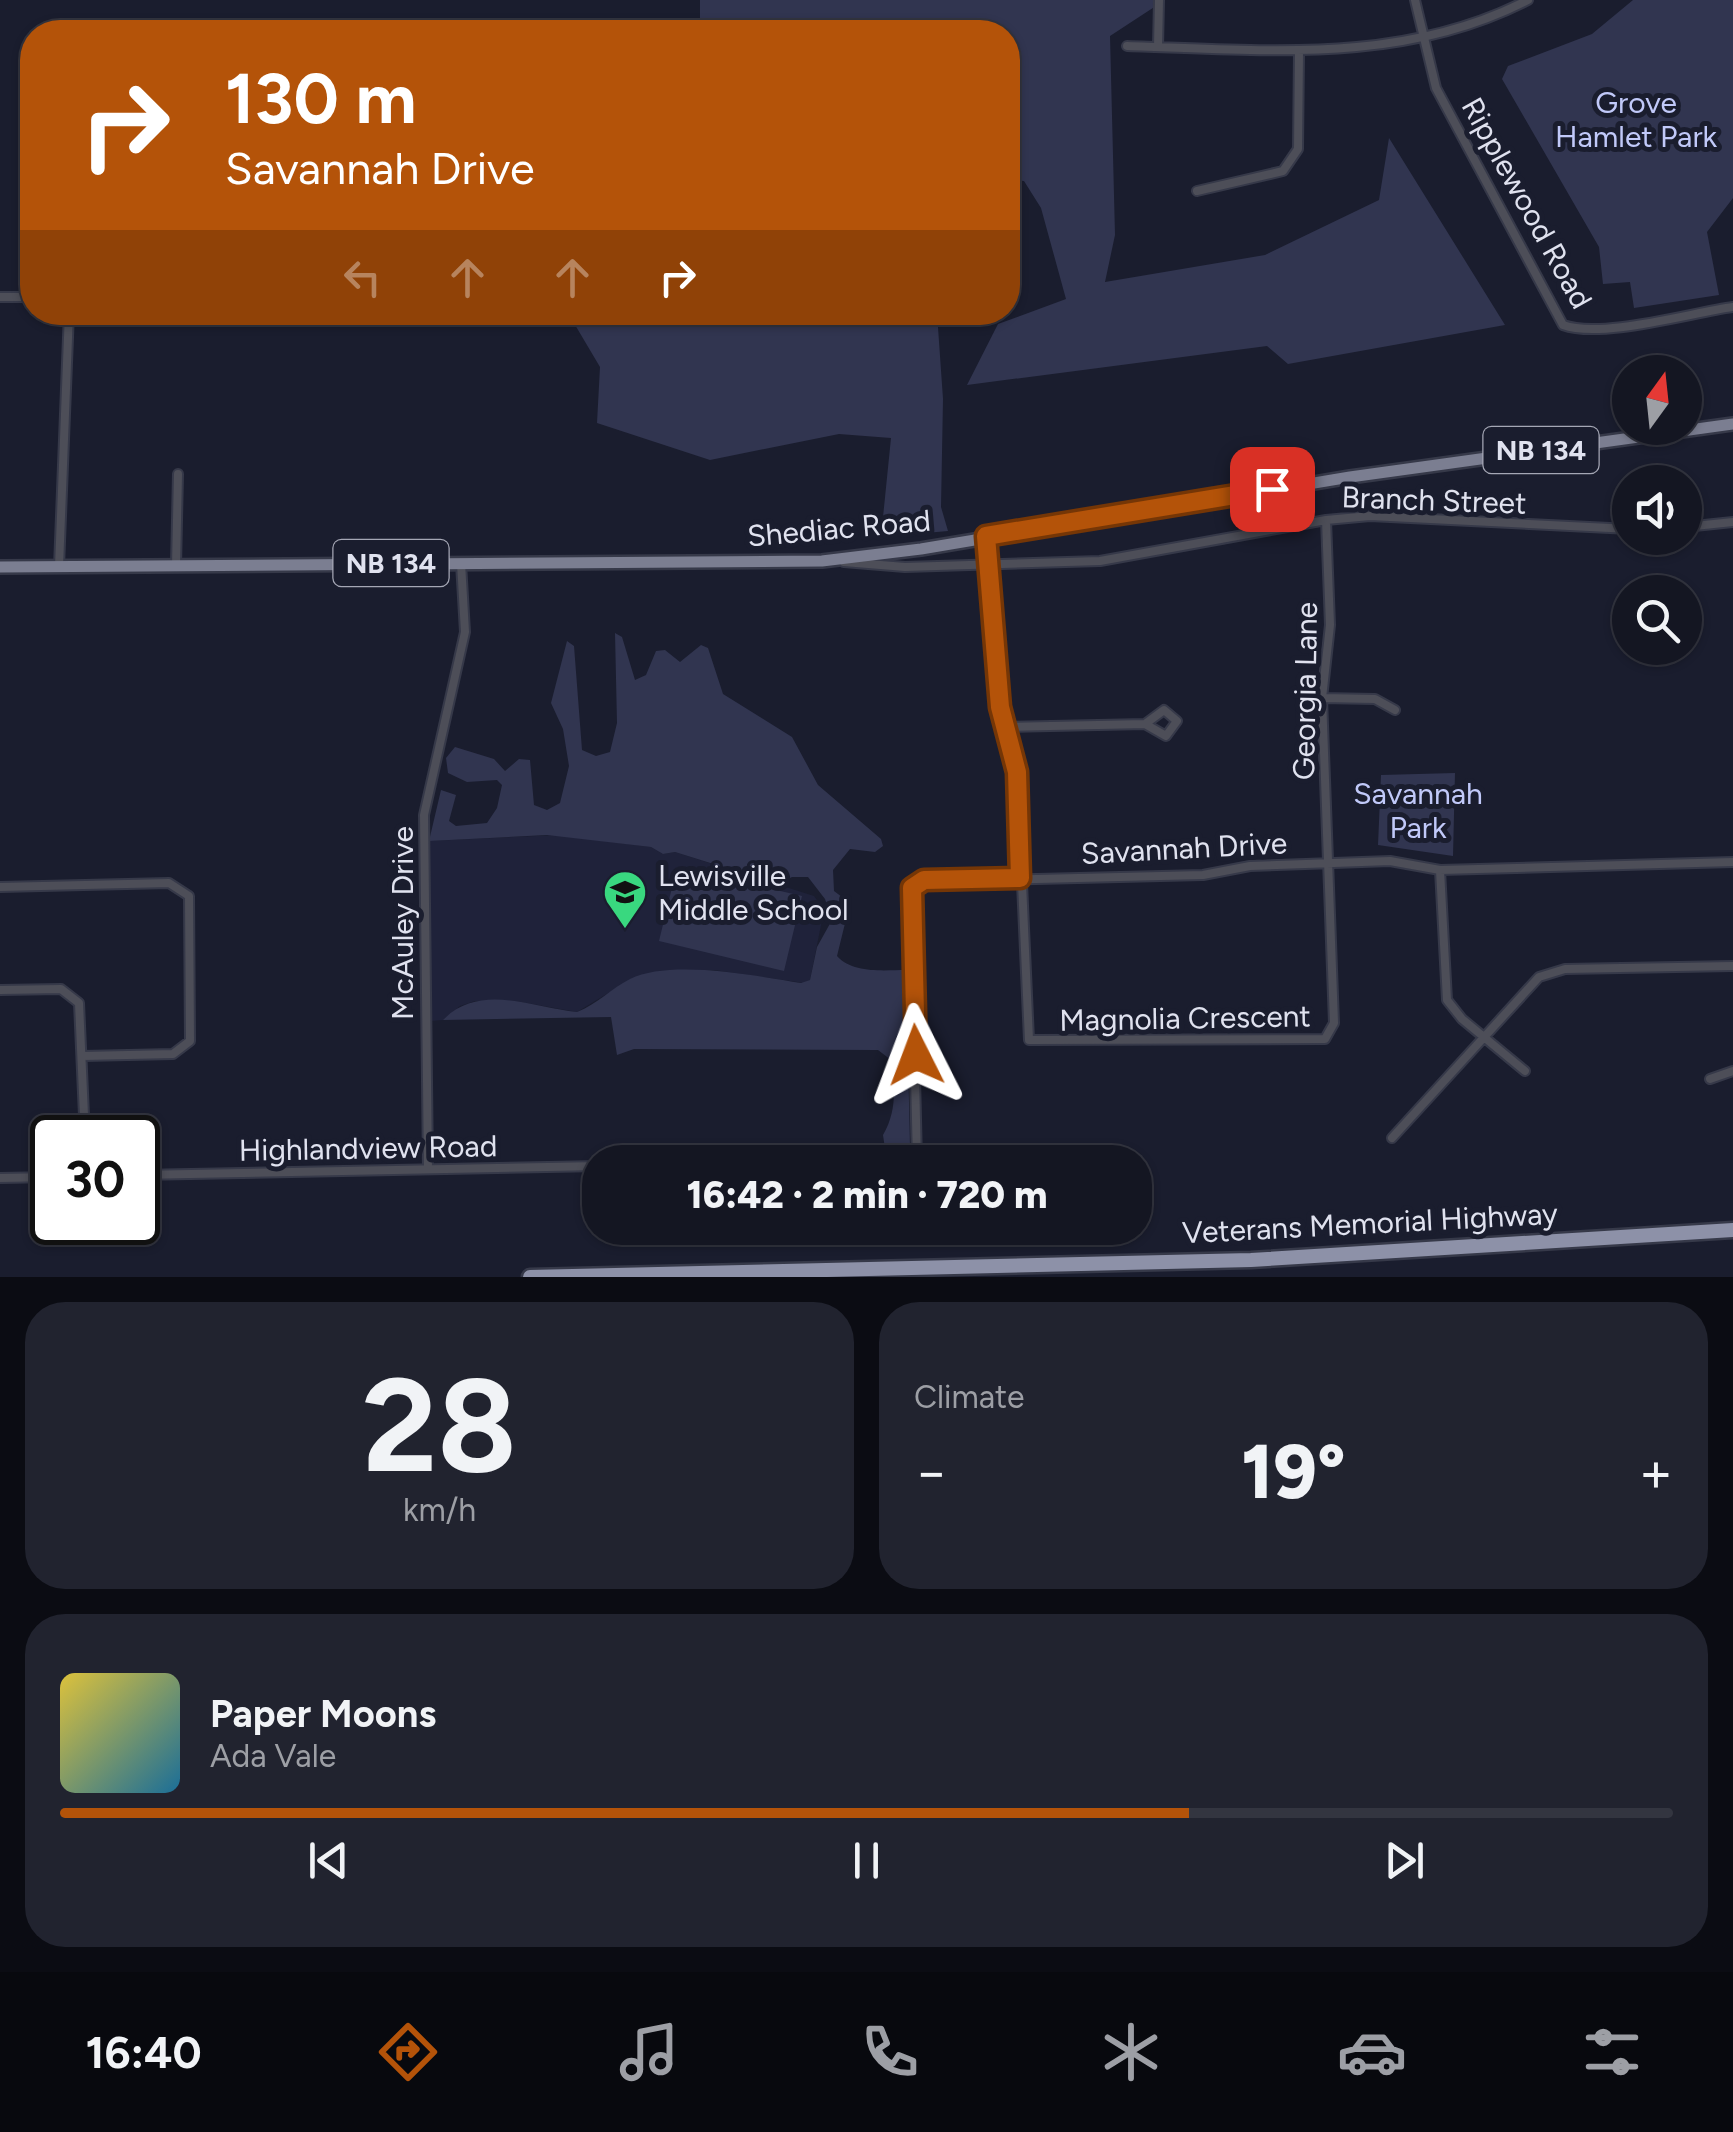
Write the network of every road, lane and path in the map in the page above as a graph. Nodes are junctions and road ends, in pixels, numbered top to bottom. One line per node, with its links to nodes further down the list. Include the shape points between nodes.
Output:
1 (1158, 0): 6 (street)
2 (1414, 0): 4 (street, Ripplewood Road)
3 (1528, 0): 4 (street)
4 (1421, 40): 7 (street); 9 (street, Ripplewood Road, via 1436,88 1563,325 1601,328)
5 (1127, 46): 6 (street)
6 (1158, 47): 7 (street)
7 (1299, 52): 8 (street, via 1298,149 1283,171)
8 (1197, 191)
9 (1733, 307)
10 (68, 325): 23 (street)
11 (1733, 424): 17 (main road, Shediac Road / NB 134, via 1350,476)
12 (178, 474): 21 (street)
13 (1326, 520): 16 (street, Branch Street, via 1400,516); 22 (street, Branch Street, via 1149,555); 24 (street, Georgia Lane, via 1330,624)
14 (1733, 522): 15 (street)
15 (1702, 525)
16 (1612, 527)
17 (986, 536): 18 (main road, Shediac Road / NB 134); 22 (street)
18 (822, 560): 19 (main road, Shediac Road / NB 134); 22 (street, Branch Street)
19 (461, 562): 21 (main road, Shediac Road / NB 134); 44 (street, McAuley Drive, via 466,632 424,815)
20 (0, 566): 23 (main road, Shediac Road / NB 134)
21 (176, 566): 23 (main road, Shediac Road / NB 134)
22 (992, 566): 27 (street, via 1000,707)
23 (59, 567)
24 (1322, 698): 25 (street, via 1375,698); 28 (street, Georgia Lane)
25 (1396, 710)
26 (1145, 724): 27 (street)
27 (1007, 727): 31 (street, via 1017,772)
28 (1328, 862): 30 (street, Savannah Drive, via 1390,860); 31 (street, Savannah Drive, via 1203,875); 31 (street, Magnolia Crescent, via 1334,1023 1325,1039 1029,1040)
29 (1733, 862): 30 (street, Savannah Drive)
30 (1440, 870): 35 (street, via 1445,995)
31 (1020, 878): 42 (street, Savannah Drive, via 924,880 912,888)
32 (0, 887): 36 (street, via 169,883 189,896 190,1041 173,1054)
33 (1733, 966): 35 (street, via 1552,972 1528,986)
34 (0, 990): 36 (street, via 72,994 79,1003)
35 (1482, 1036): 37 (street); 41 (street)
36 (83, 1056): 40 (street)
37 (1526, 1071)
38 (1733, 1072): 39 (street)
39 (1710, 1079)
40 (84, 1115)
41 (1392, 1138)
42 (917, 1145)
43 (582, 1166): 44 (street, Highlandview Road)
44 (428, 1169): 45 (street, Highlandview Road)
45 (160, 1175)
46 (30, 1177): 47 (street)
47 (0, 1178)
48 (1733, 1230): 49 (highway, Veterans Memorial Highway, via 1251,1260)
49 (530, 1277)

